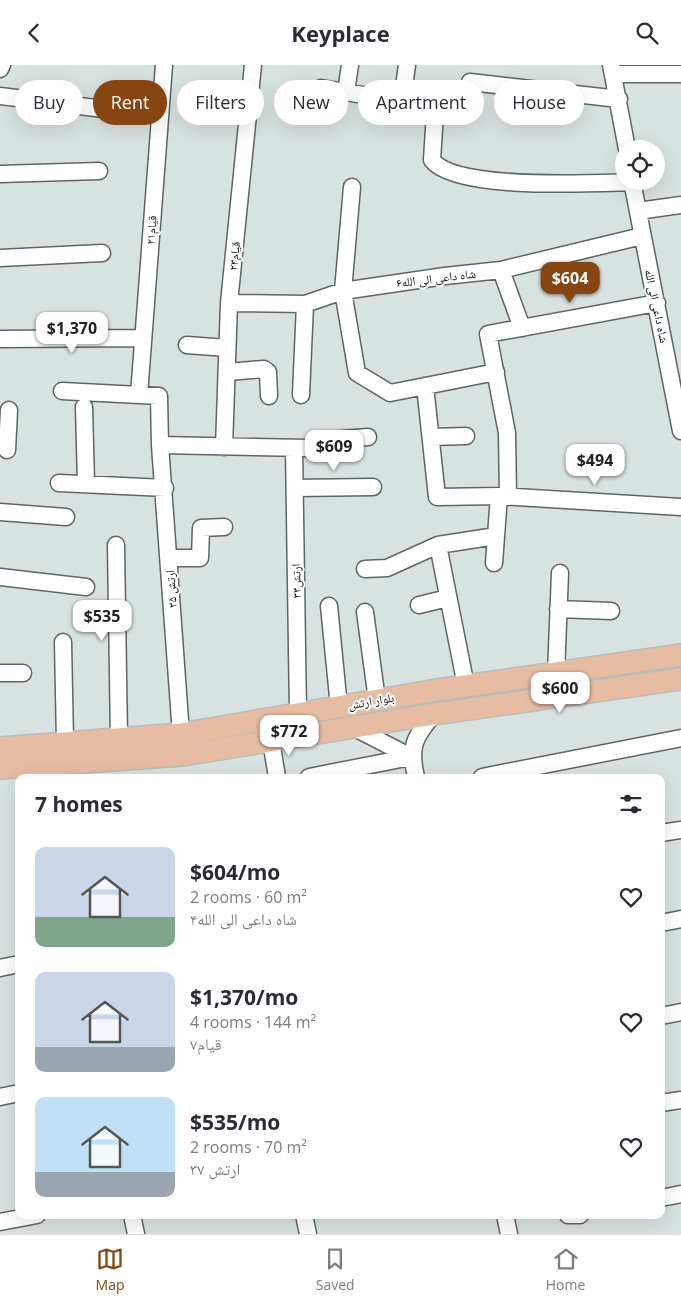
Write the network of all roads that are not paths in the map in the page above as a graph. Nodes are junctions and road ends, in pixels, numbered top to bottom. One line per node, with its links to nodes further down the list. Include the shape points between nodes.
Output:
1 (2, 65): 6 (street)
2 (164, 65): 33 (street, قیام۲۱)
3 (253, 65): 29 (street, قیام۲۳)
4 (350, 65): 9 (street)
5 (407, 65): 10 (street)
6 (0, 69)
7 (612, 69): 8 (street); 13 (street)
8 (681, 74)
9 (348, 80)
10 (405, 80)
11 (484, 84): 13 (street)
12 (0, 96): 14 (street)
13 (619, 99): 16 (street)
14 (93, 107)
15 (434, 125): 19 (street, via 432,160 441,169 465,177 556,183)
16 (626, 140)
17 (99, 171): 18 (street)
18 (0, 174)
19 (615, 182)
20 (352, 187): 28 (street)
21 (634, 190): 23 (street, شاه داعی الی الله)
22 (681, 205): 23 (street)
23 (638, 211): 24 (street, شاه داعی الی الله)
24 (642, 236): 27 (street, شاه داعی الی الله۶); 30 (street, شاه داعی الی الله)
25 (102, 253): 26 (street)
26 (0, 258)
27 (501, 271): 28 (street, شاه داعی الی الله۶); 32 (street)
28 (343, 291): 31 (street, شاه داعی الی الله۶); 39 (street, via 357,373 390,393)
29 (229, 303): 31 (street, شاه داعی الی الله۶); 36 (street, قیام۲۳)
30 (657, 303): 32 (street); 46 (street, شاه داعی الی الله)
31 (305, 304): 42 (street)
32 (522, 328): 38 (street, via 488,334)
33 (143, 338): 34 (street); 41 (street, قیام۲۱)
34 (0, 339)
35 (186, 345): 36 (street)
36 (227, 348): 37 (street, قیام۲۳)
37 (226, 372): 43 (street, via 264,369 268,372); 51 (street, قیام۲۳)
38 (496, 372): 39 (street); 59 (street, via 507,433)
39 (425, 385): 49 (street)
40 (62, 391): 41 (street)
41 (139, 395): 50 (street, ارتش ۳۵, via 159,396)
42 (301, 395)
43 (269, 396)
44 (84, 407): 55 (street)
45 (11, 410): 53 (street)
46 (681, 431)
47 (466, 436): 49 (street)
48 (368, 437): 52 (street, via 318,441 307,448)
49 (431, 437): 59 (street, via 437,497)
50 (160, 445): 51 (street); 58 (street, ارتش ۳۵)
51 (224, 447): 52 (street)
52 (294, 448): 57 (street, ارتش۳۳)
53 (6, 450)
54 (59, 483): 55 (street)
55 (86, 484): 58 (street)
56 (373, 487): 57 (street)
57 (295, 488): 88 (street, ارتش۳۳)
58 (165, 489): 67 (street, ارتش ۳۵)
59 (503, 497): 60 (street); 64 (street)
60 (681, 507)
61 (0, 512): 62 (street)
62 (66, 517)
63 (224, 527): 67 (street, via 201,528 200,558)
64 (496, 536): 66 (street); 68 (street)
65 (116, 545): 93 (street)
66 (438, 545): 69 (street, via 387,568); 73 (street)
67 (169, 558): 91 (street, ارتش ۳۵)
68 (494, 563)
69 (364, 569)
70 (560, 573): 76 (street)
71 (0, 577): 72 (street)
72 (86, 587)
73 (448, 598): 74 (street); 85 (street)
74 (419, 605)
75 (329, 606): 87 (street)
76 (558, 609): 77 (street); 83 (street)
77 (611, 611)
78 (365, 612): 86 (street)
79 (63, 642): 95 (street)
80 (681, 655): 83 (main road, بلوار ارتش)
81 (0, 673): 82 (street)
82 (24, 673)
83 (556, 674): 85 (main road, بلوار ارتش)
84 (681, 679): 89 (main road, بلوار ارتش)
85 (466, 686): 86 (main road, بلوار ارتش)
86 (377, 700): 87 (main road, بلوار ارتش)
87 (339, 707): 88 (main road, بلوار ارتش)
88 (298, 714): 91 (main road, بلوار ارتش)
89 (434, 714): 90 (main road, بلوار ارتش); 97 (street, via 417,733)
90 (353, 727): 94 (main road, بلوار ارتش); 97 (street)
91 (181, 734): 93 (main road, بلوار ارتش)
92 (681, 738): 103 (street)
93 (119, 739): 95 (main road, بلوار ارتش)
94 (271, 741): 99 (main road, بلوار ارتش); 100 (street)
95 (65, 743): 96 (main road, بلوار ارتش)
96 (0, 748)
97 (411, 757): 101 (street); 102 (street)
98 (0, 768): 99 (main road, بلوار ارتش)
99 (36, 772)
100 (276, 774)
101 (324, 774)
102 (415, 774)
103 (497, 774)
104 (681, 829): 105 (street)
105 (665, 832)
106 (681, 919): 107 (street)
107 (665, 922)
108 (15, 965): 109 (street)
109 (0, 968)
110 (681, 1012): 111 (street)
111 (665, 1015)
112 (15, 1094): 113 (street)
113 (0, 1097)
114 (681, 1099): 115 (street)
115 (665, 1102)
116 (681, 1194): 117 (street)
117 (665, 1197)
118 (15, 1219): 122 (street)
119 (133, 1219): 123 (street)
120 (305, 1219): 124 (street)
121 (506, 1219): 125 (street)
122 (0, 1222)
123 (136, 1234)
124 (308, 1234)
125 (509, 1234)

